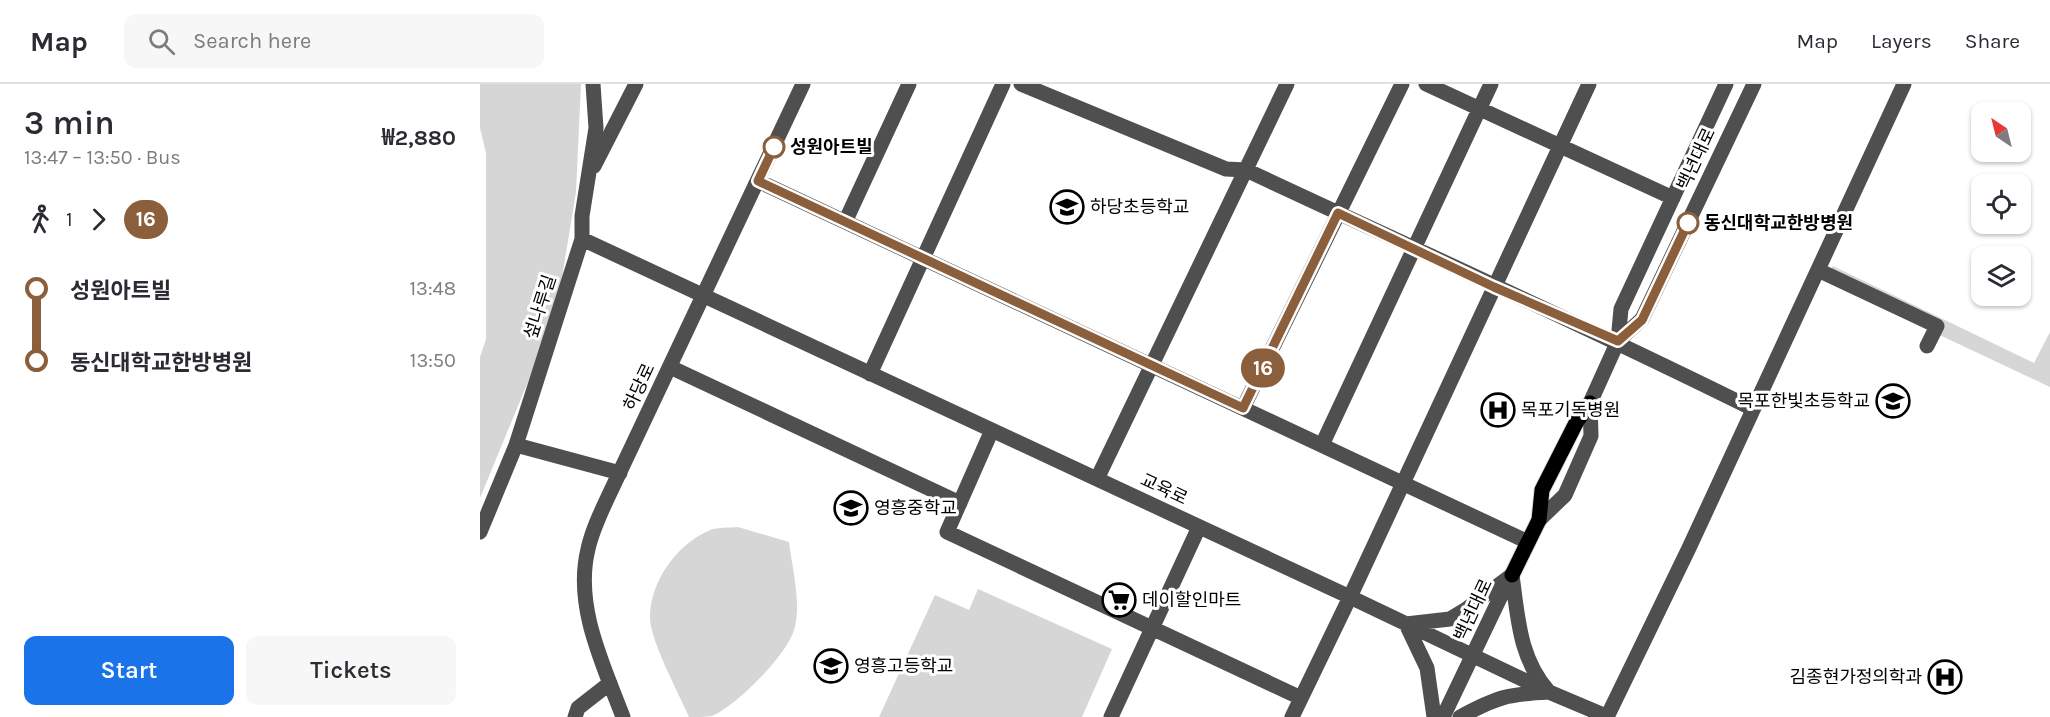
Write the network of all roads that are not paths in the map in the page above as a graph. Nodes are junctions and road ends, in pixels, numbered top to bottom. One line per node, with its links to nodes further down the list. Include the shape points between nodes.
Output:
1 (593, 84): 19 (street, 섶나루길, via 596,128)
2 (636, 84): 19 (street)
3 (803, 84): 20 (street, 하당로)
4 (909, 84): 23 (street)
5 (1003, 84): 26 (street)
6 (1021, 84): 15 (street)
7 (1287, 84): 18 (street)
8 (1402, 84): 22 (street)
9 (1426, 84): 16 (street)
10 (1491, 84): 16 (street)
11 (1589, 84): 17 (street)
12 (1726, 84): 21 (street, 백년대로)
13 (1754, 84): 30 (street, 백년대로, via 1642,320)
14 (1904, 84): 27 (street)
15 (1060, 91): 18 (street, via 1226,169)
16 (1479, 108): 17 (street); 25 (street)
17 (1560, 146): 21 (street); 28 (street)
18 (1246, 170): 22 (street); 32 (street)
19 (589, 174): 24 (street, 섶나루길)
20 (758, 181): 23 (street); 29 (street, 하당로)
21 (1673, 198): 30 (street, 백년대로, via 1621,309)
22 (1338, 213): 25 (street); 36 (street)
23 (845, 222): 26 (street)
24 (582, 239): 29 (street, 교육로); 39 (street, 섶나루길)
25 (1414, 249): 28 (street); 40 (street)
26 (923, 258): 32 (street); 34 (street)
27 (1818, 270): 31 (street, via 1936,326); 37 (street)
28 (1494, 287): 30 (street); 43 (street)
29 (703, 296): 33 (street, 하당로); 34 (street, 교육로)
30 (1618, 341): 35 (street, 백년대로); 37 (street)
31 (1928, 346)
32 (1152, 366): 36 (street); 42 (street)
33 (670, 367): 41 (street, 하당로); 44 (street)
34 (870, 374): 38 (street, 교육로)
35 (1590, 403): 45 (main road, 백년대로, via 1542,490); 45 (street, 백년대로, via 1591,436 1565,495)
36 (1243, 408): 40 (street)
37 (1753, 409): 64 (street)
38 (992, 430): 42 (street, 교육로); 44 (street)
39 (516, 445): 41 (street); 47 (street, 섶나루길)
40 (1322, 445): 43 (street)
41 (620, 473): 54 (street, 하당로, via 588,547 584,586 590,628)
42 (1097, 479): 46 (street, 교육로)
43 (1403, 483): 48 (street); 50 (street)
44 (960, 503): 52 (street, via 947,532)
45 (1539, 520): 48 (main road, 백년대로)
46 (1199, 527): 50 (street, 교육로); 52 (street)
47 (480, 532)
48 (1528, 542): 49 (main road, 백년대로)
49 (1512, 574): 51 (street, via 1449,619); 53 (street, 백년대로); 55 (street, via 1524,651)
50 (1350, 597): 51 (street, 교육로); 56 (street)
51 (1407, 624): 53 (street, 교육로); 61 (street, via 1427,668)
52 (1152, 629): 56 (street); 57 (street)
53 (1473, 656): 55 (street, 교육로); 62 (street, 백년대로)
54 (610, 683): 58 (street, via 578,708); 59 (street, 하당로)
55 (1549, 692): 63 (street, via 1499,697); 64 (street, 교육로)
56 (1301, 698): 60 (street)
57 (1113, 716)
58 (575, 717)
59 (623, 717)
60 (1292, 717)
61 (1434, 717)
62 (1443, 717)
63 (1460, 717)
64 (1607, 717)

